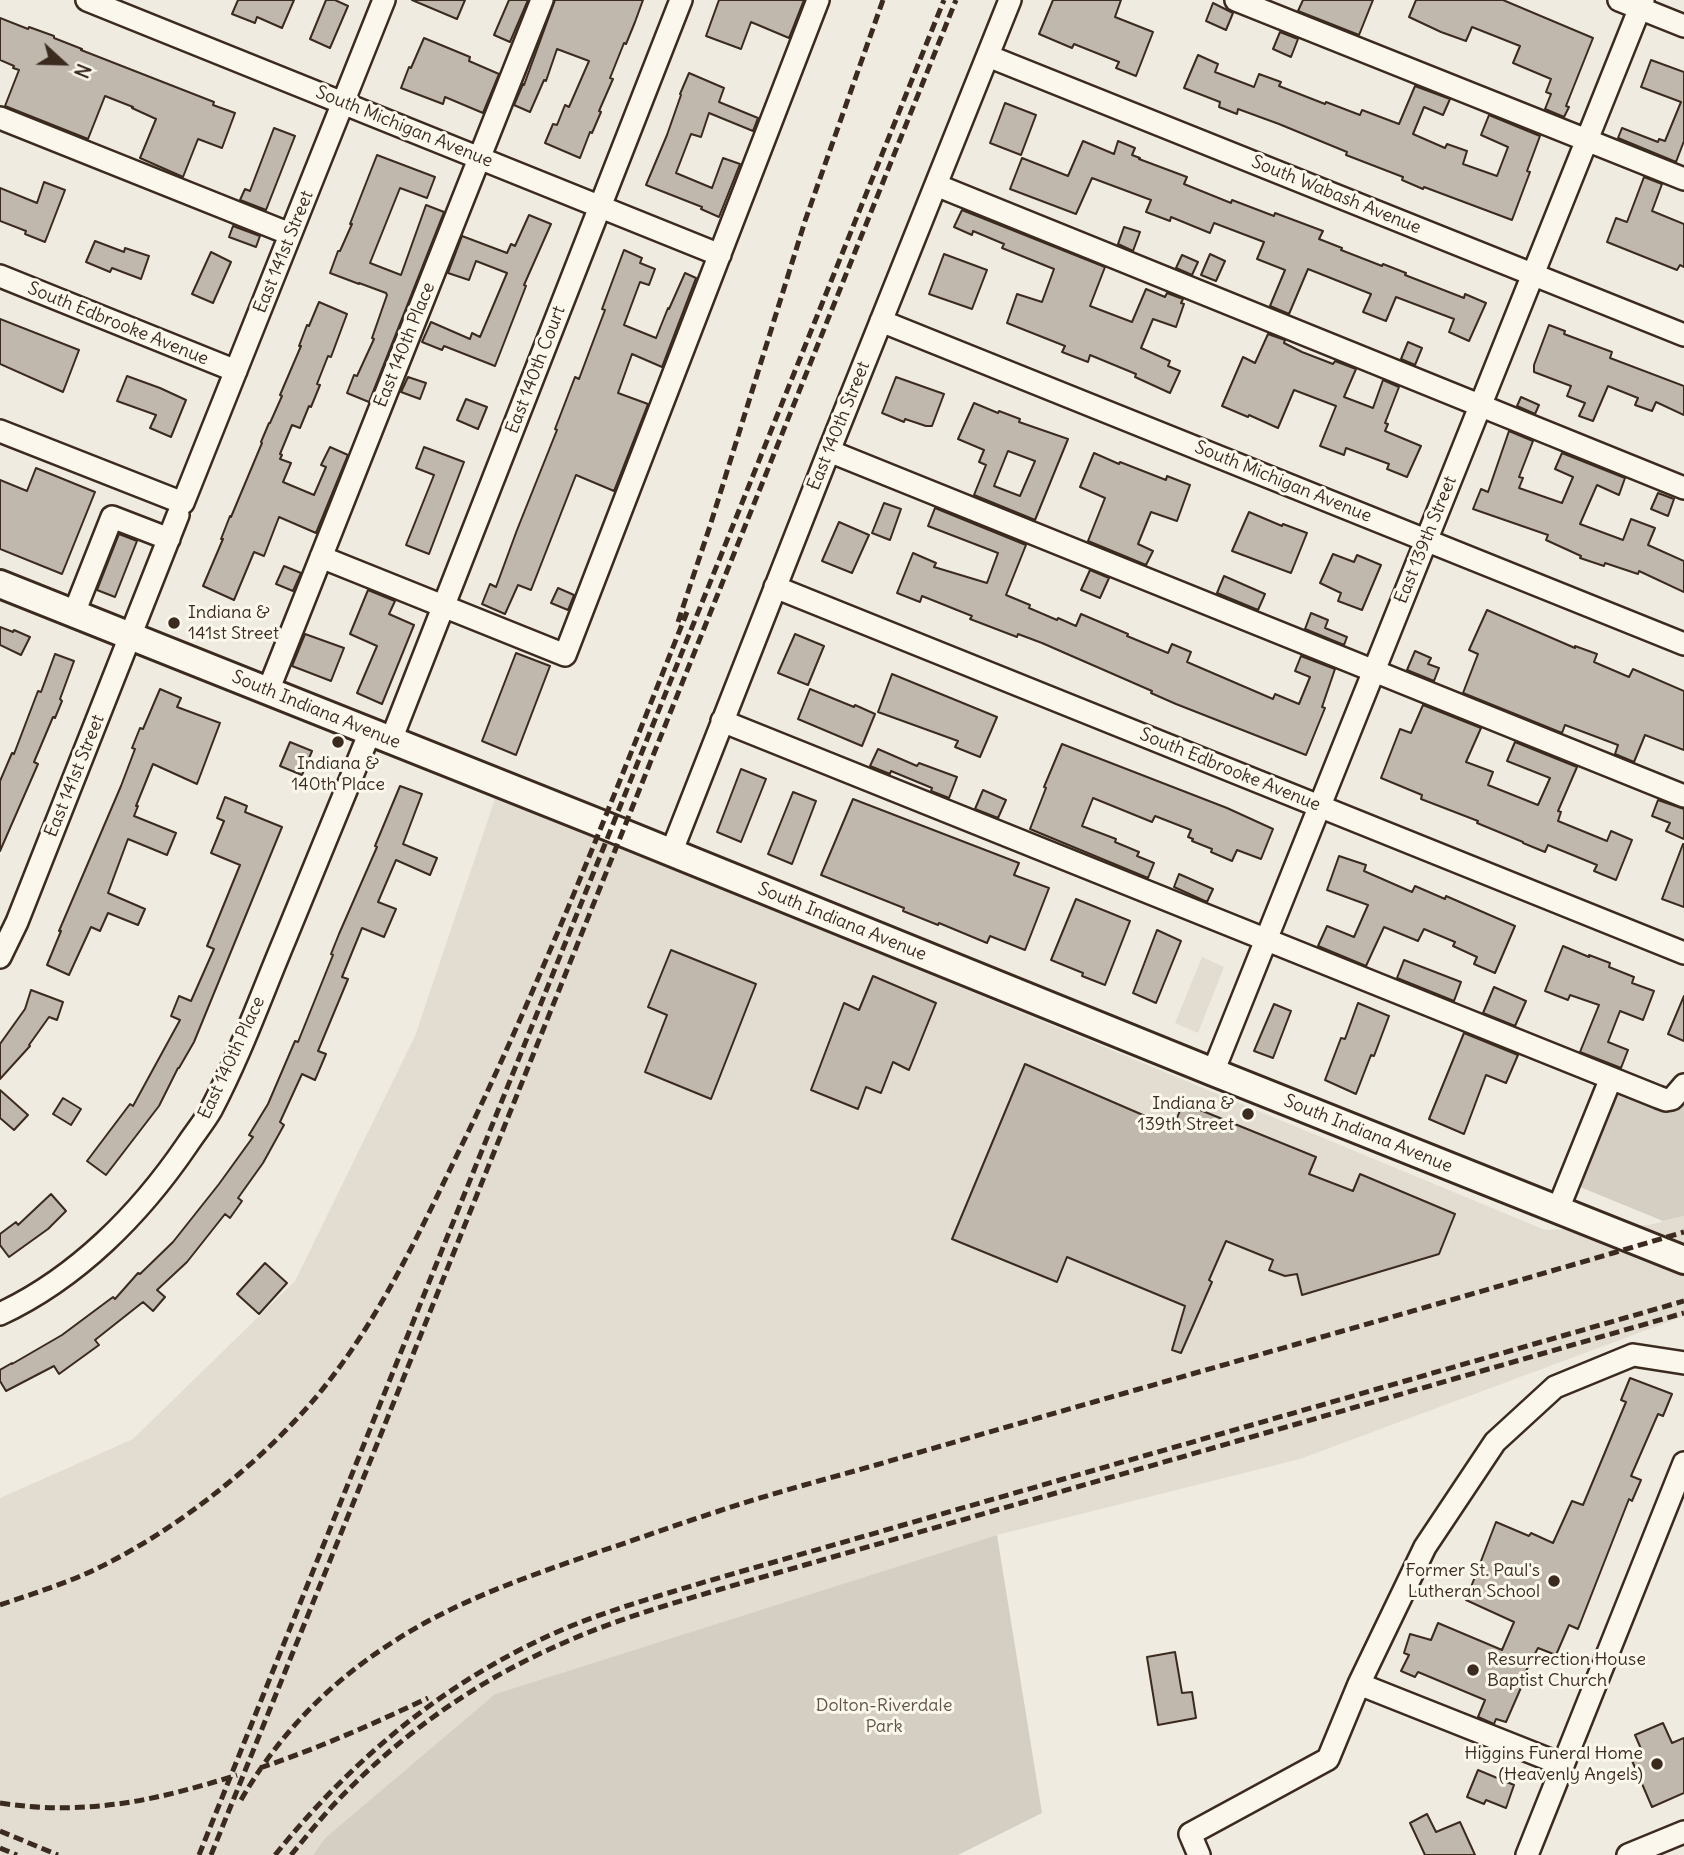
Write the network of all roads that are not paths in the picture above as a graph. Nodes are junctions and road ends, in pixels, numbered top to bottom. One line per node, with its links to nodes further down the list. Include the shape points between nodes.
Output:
1 (87, 0): 12 (street, South Michigan Avenue)
2 (384, 0): 12 (street, East 141st Street)
3 (542, 0): 15 (street, East 140th Place)
4 (681, 0): 18 (street, East 140th Court)
5 (818, 0): 20 (street)
6 (1010, 0): 11 (street, East 140th Street)
7 (1236, 0): 14 (street)
8 (1619, 0): 9 (street)
9 (1641, 4): 10 (street); 14 (street, East 139th Street)
10 (1684, 26)
11 (988, 55): 17 (street, East 140th Street); 21 (street, South Wabash Avenue)
12 (343, 103): 15 (street, South Michigan Avenue); 19 (street, East 141st Street)
13 (0, 118): 19 (street)
14 (1586, 140): 16 (street); 21 (street, East 139th Street)
15 (480, 158): 18 (street, South Michigan Avenue); 33 (street, East 140th Place)
16 (1684, 179)
17 (936, 185): 23 (street, East 140th Street); 26 (street)
18 (600, 207): 20 (street, South Michigan Avenue); 36 (street, East 140th Court)
19 (290, 234): 25 (street, East 141st Street)
20 (720, 255): 36 (street, via 565,655)
21 (1533, 274): 24 (street, South Wabash Avenue); 26 (street, East 139th Street)
22 (0, 276): 25 (street, South Edbrooke Avenue)
23 (881, 321): 28 (street, East 140th Street); 32 (street, South Michigan Avenue)
24 (1684, 335)
25 (236, 372): 30 (street, East 141st Street)
26 (1480, 406): 29 (street); 32 (street, East 139th Street)
27 (0, 431): 30 (street)
28 (829, 451): 35 (street, East 140th Street); 40 (street)
29 (1684, 488)
30 (180, 509): 31 (street, East 141st Street)
31 (169, 539): 37 (street, via 115,518); 38 (street, East 141st Street)
32 (1426, 540): 39 (street, South Michigan Avenue); 40 (street, East 139th Street)
33 (321, 557): 36 (street); 41 (street, East 140th Place)
34 (0, 584): 37 (main road, South Indiana Avenue)
35 (775, 587): 42 (street, East 140th Street); 45 (street, South Edbrooke Avenue)
36 (444, 606): 43 (street, East 140th Court)
37 (74, 613): 38 (main road, South Indiana Avenue)
38 (131, 635): 41 (main road, South Indiana Avenue); 49 (street, East 141st Street)
39 (1684, 644)
40 (1374, 671): 44 (street); 45 (street, East 139th Street)
41 (268, 691): 43 (main road, South Indiana Avenue)
42 (722, 721): 46 (street, East 140th Street); 47 (street)
43 (381, 736): 46 (main road, South Indiana Avenue); 55 (street, East 140th Place, via 210,1111 141,1207 106,1241 62,1277)
44 (1684, 796)
45 (1319, 806): 47 (street, East 139th Street); 48 (street, South Edbrooke Avenue)
46 (671, 853): 50 (main road, South Indiana Avenue)
47 (1266, 939): 50 (street, East 139th Street); 51 (street)
48 (1684, 953)
49 (0, 957)
50 (1213, 1072): 53 (main road, South Indiana Avenue)
51 (1611, 1078): 52 (street, via 1666,1100); 53 (street)
52 (1684, 1085)
53 (1558, 1209): 54 (main road, South Indiana Avenue)
54 (1684, 1260)
55 (0, 1314)
56 (1684, 1363): 58 (street, via 1633,1355 1555,1387 1495,1442 1426,1547)
57 (1684, 1463): 59 (street)
58 (1359, 1684): 59 (street); 61 (street, via 1328,1759 1190,1834)
59 (1563, 1765): 62 (street)
60 (1684, 1832): 63 (street)
61 (1199, 1855)
62 (1527, 1855)
63 (1628, 1855)

